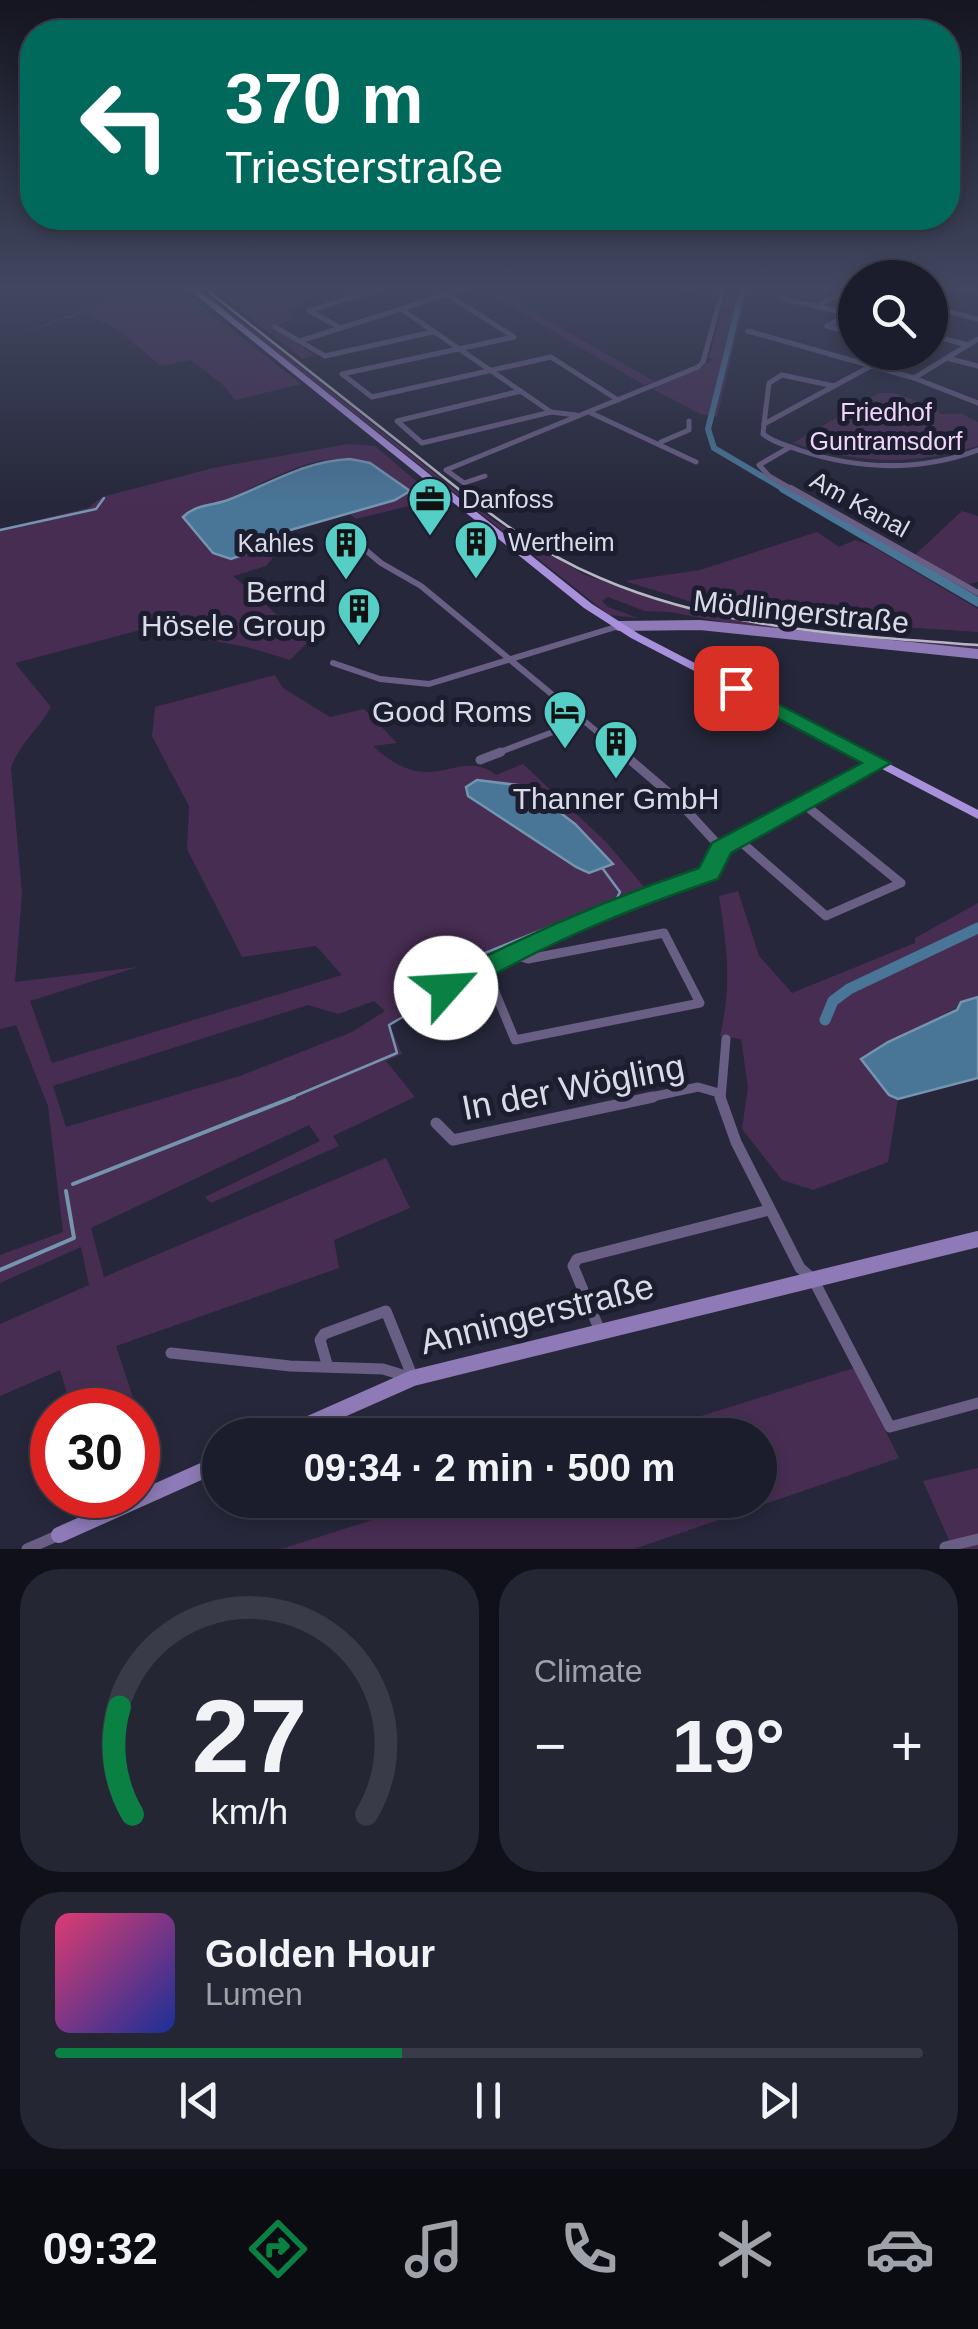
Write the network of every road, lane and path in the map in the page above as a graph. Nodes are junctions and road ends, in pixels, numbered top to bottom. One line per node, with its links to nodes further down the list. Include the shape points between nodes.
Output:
1 (281, 360): 28 (main road)
2 (407, 360): 7 (street, via 342,374 372,396)
3 (477, 360): 7 (street)
4 (536, 360): 7 (street)
5 (556, 360): 14 (street)
6 (703, 360): 14 (street)
7 (491, 370): 13 (street)
8 (864, 370): 12 (street)
9 (885, 370): 11 (street)
10 (927, 370): 11 (street)
11 (914, 378): 15 (street)
12 (834, 386): 20 (street); 20 (street, via 782,375 770,383)
13 (521, 391): 16 (street); 16 (street, via 397,421 422,443)
14 (618, 400): 17 (street)
15 (978, 404)
16 (551, 412): 18 (street)
17 (590, 412): 18 (street); 21 (street)
18 (580, 416): 25 (street, via 446,470 464,483)
19 (689, 421): 21 (street, via 688,430)
20 (764, 424): 22 (street, via 767,439)
21 (662, 442): 24 (street)
22 (790, 447): 23 (street, via 880,466); 27 (street, Am Kanal, via 759,465)
23 (976, 453)
24 (696, 462)
25 (484, 476)
26 (350, 536): 30 (street)
27 (978, 593)
28 (619, 626): 29 (street, Mödlingerstraße, via 688,624); 30 (street); 34 (main road)
29 (978, 654)
30 (510, 659): 31 (street, via 414,685); 32 (street)
31 (333, 663)
32 (582, 720): 33 (street); 38 (street, via 676,798)
33 (480, 760)
34 (879, 763): 35 (street); 36 (main road)
35 (805, 806): 37 (street); 37 (street, via 901,883 826,916)
36 (978, 815)
37 (740, 841): 38 (street)
38 (720, 848): 39 (street, via 709,873 618,904)
39 (513, 955): 40 (street); 40 (street, via 528,959 664,934 700,1003 514,1040)
40 (486, 970): 41 (street)
41 (446, 988)
42 (726, 1039): 43 (street)
43 (719, 1092): 44 (street, In der Wögling, via 698,1086 453,1140); 45 (street, In der Wögling)
44 (436, 1123)
45 (769, 1210): 47 (street, In der Wögling, via 800,1268); 48 (street, via 577,1259 573,1266)
46 (978, 1239): 47 (street, Anningerstraße)
47 (813, 1279): 48 (street, Anningerstraße); 52 (street, via 890,1427)
48 (600, 1331): 51 (street, Anningerstraße)
49 (170, 1353): 50 (street)
50 (327, 1364): 51 (street); 51 (street, via 324,1334 386,1311)
51 (413, 1378): 53 (street, Anningerstraße)
52 (978, 1403)
53 (322, 1418)
54 (202, 1472): 56 (street)
55 (978, 1539): 57 (street)
56 (53, 1542): 58 (street)
57 (944, 1547)
58 (27, 1549)

